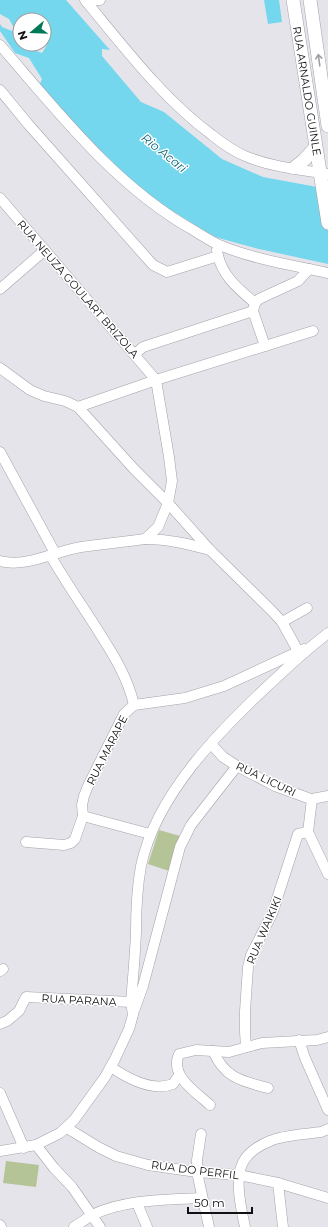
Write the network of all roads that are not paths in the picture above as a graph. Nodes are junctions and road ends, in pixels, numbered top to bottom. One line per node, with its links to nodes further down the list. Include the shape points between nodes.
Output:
1 (100, 0): 4 (street)
2 (293, 0): 8 (main road, RUA ARNALDO GUINLE)
3 (310, 0): 7 (main road, one-way to 3)
4 (86, 1): 9 (street, via 160,88 201,127 226,146 244,155 259,161)
5 (0, 45): 13 (street, via 98,155 143,197)
6 (0, 90): 15 (street, via 153,265 167,272)
7 (328, 126)
8 (316, 148): 9 (main road); 10 (main road, RUA ARNALDO GUINLE)
9 (294, 168): 10 (street)
10 (323, 176): 12 (main road, RUA ARNALDO GUINLE)
11 (0, 198): 14 (street, RUA NEUZA GOULART BRIZOLA)
12 (328, 223)
13 (216, 244): 15 (street); 16 (street)
14 (45, 250): 18 (street); 22 (street, RUA NEUZA GOULART BRIZOLA)
15 (218, 256): 19 (street, via 221,267 228,277)
16 (308, 268): 17 (street); 19 (street, via 298,281 259,299)
17 (328, 273)
18 (0, 289)
19 (254, 307): 21 (street); 22 (street, via 143,347)
20 (313, 331): 21 (street)
21 (265, 346): 24 (street)
22 (135, 354): 24 (street, RUA NEUZA GOULART BRIZOLA)
23 (0, 368): 25 (street, via 30,390)
24 (156, 380): 25 (street); 27 (street, via 172,481)
25 (78, 407): 27 (street)
26 (0, 452): 30 (street)
27 (168, 503): 28 (street, via 158,527); 29 (street)
28 (145, 539): 29 (street, via 181,542); 30 (street, via 81,547)
29 (210, 550): 33 (street)
30 (52, 554): 31 (street, via 32,560); 37 (street, via 125,676)
31 (0, 561)
32 (307, 608): 33 (street)
33 (282, 622): 36 (street)
34 (328, 633): 35 (street)
35 (310, 647): 36 (street, RUA MARAPE); 38 (street, via 256,696)
36 (298, 651): 37 (street, RUA MARAPE, via 224,686 185,698)
37 (134, 705): 42 (street, RUA MARAPE, via 124,714 88,786 82,805)
38 (211, 744): 39 (street, RUA LICURI, via 223,757); 44 (street, via 173,793)
39 (237, 766): 41 (street, RUA LICURI, via 275,786); 48 (street, via 191,825 180,847)
40 (328, 796): 41 (street, RUA LICURI)
41 (312, 799): 43 (street)
42 (83, 816): 44 (street); 45 (street, RUA MARAPE, via 75,839 71,843 64,845)
43 (308, 832): 46 (street); 52 (street, RUA WAIKIKI, via 298,834 272,914 251,955 246,988)
44 (150, 834): 47 (street, via 137,892)
45 (26, 842)
46 (328, 874)
47 (131, 1002): 48 (street); 49 (street, RUA PARANA, via 26,997 19,1011)
48 (133, 1015): 54 (street)
49 (0, 1024)
50 (328, 1036): 51 (street, via 318,1040)
51 (299, 1040): 52 (street); 59 (street)
52 (246, 1047): 53 (street, via 229,1052)
53 (213, 1051): 55 (street, via 196,1050 180,1053 177,1060); 56 (street, via 222,1068 230,1074 243,1081)
54 (111, 1067): 55 (street, via 132,1080 160,1086 173,1084); 60 (street)
55 (179, 1075): 58 (street)
56 (268, 1088)
57 (0, 1093): 64 (street)
58 (210, 1105)
59 (328, 1110)
60 (67, 1128): 63 (street); 66 (street, RUA DO PERFIL, via 116,1156 148,1165)
61 (328, 1129): 67 (street, via 270,1141 245,1159)
62 (201, 1134): 66 (street)
63 (36, 1145): 64 (street); 72 (street, via 72,1187)
64 (24, 1148): 65 (street)
65 (0, 1151)
66 (197, 1172): 67 (street, RUA DO PERFIL); 69 (street)
67 (239, 1175): 68 (street, RUA DO PERFIL); 77 (street, via 240,1205)
68 (278, 1183): 70 (street, RUA DO PERFIL); 78 (street)
69 (202, 1198): 71 (street); 76 (street)
70 (328, 1198)
71 (137, 1203): 72 (street); 75 (street)
72 (92, 1216): 73 (street); 74 (street)
73 (74, 1227)
74 (100, 1227)
75 (147, 1227)
76 (209, 1227)
77 (245, 1227)
78 (283, 1227)

